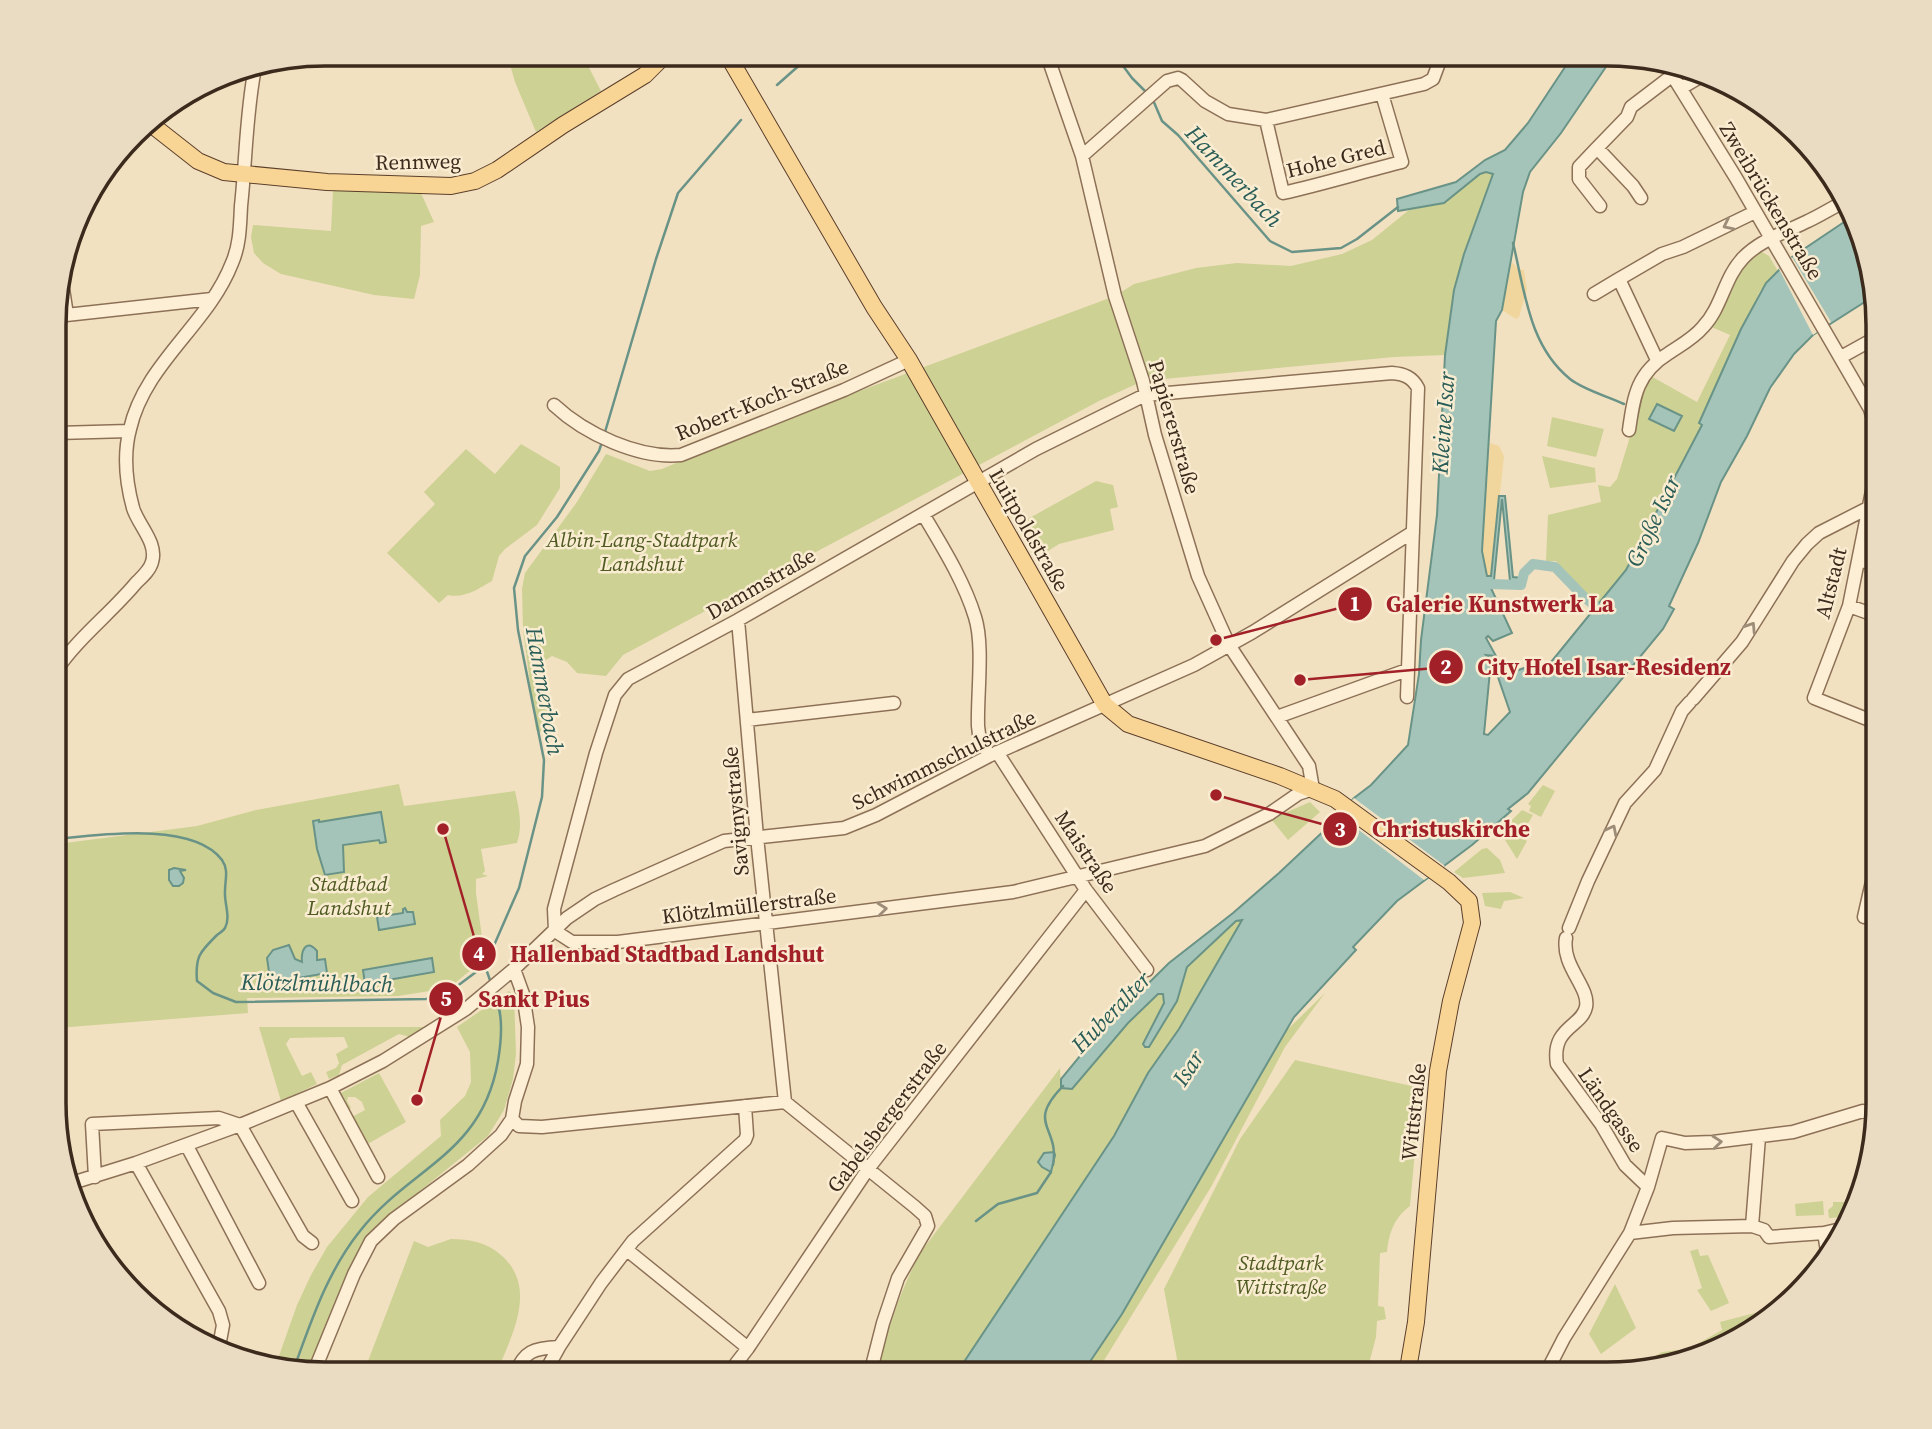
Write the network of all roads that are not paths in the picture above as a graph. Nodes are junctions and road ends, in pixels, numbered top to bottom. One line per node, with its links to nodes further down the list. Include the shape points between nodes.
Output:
1 (654, 66): 15 (main road, Rennweg, via 475,181 436,186)
2 (734, 66): 27 (main road, Luitpoldstraße)
3 (1051, 66): 14 (street, Papiererstraße)
4 (1438, 66): 10 (street, via 1433,79)
5 (1666, 73): 13 (street)
6 (1674, 75): 9 (street, Zweibrückenstraße)
7 (254, 76): 15 (street)
8 (1693, 81): 9 (street)
9 (1681, 88): 19 (street, Zweibrückenstraße)
10 (1382, 94): 11 (street); 11 (street, Hohe Gred, via 1402,162 1328,183 1283,193)
11 (1266, 120): 14 (street, via 1228,114 1173,78)
12 (157, 129): 15 (main road, Rennweg, via 198,161 224,172)
13 (1597, 148): 16 (street); 17 (street, via 1579,167 1579,179)
14 (1082, 156): 29 (street, Papiererstraße, via 1115,296)
15 (244, 174): 23 (street, via 236,251)
16 (1641, 198)
17 (1600, 206)
18 (1836, 206): 20 (street)
19 (1755, 212): 20 (street, Zweibrückenstraße); 21 (street, one-way to 21)
20 (1770, 238): 26 (street, Zweibrückenstraße); 28 (street, via 1743,258 1704,326)
21 (1619, 279): 22 (street); 28 (street)
22 (1594, 294)
23 (212, 299): 24 (street); 33 (street, via 157,370 136,405)
24 (67, 315)
25 (1866, 343): 26 (street)
26 (1841, 357): 30 (street, Altstadt)
27 (909, 360): 31 (street, Robert-Koch-Straße, via 681,456 663,457 584,430); 35 (main road, Luitpoldstraße)
28 (1657, 360): 32 (street, via 1635,393)
29 (1145, 395): 35 (street, Dammstraße); 39 (street, via 1392,373 1408,377 1418,388); 45 (street, Papiererstraße, via 1198,576)
30 (1866, 402)
31 (554, 405)
32 (1629, 430)
33 (129, 431): 34 (street); 46 (street, via 127,473 134,509 152,547 152,563)
34 (66, 433)
35 (977, 483): 37 (street, Dammstraße); 50 (main road, Luitpoldstraße)
36 (1866, 509): 84 (street, Ländgasse, one-way to 36, via 1625,1166 1557,1064 1560,1040 1586,1005 1568,961 1568,933 1625,803 1655,771 1682,711 1742,642 1807,544)
37 (923, 514): 44 (street, Dammstraße); 54 (street, Maistraße, via 976,618 978,726)
38 (1866, 519): 40 (street, Altstadt)
39 (1413, 532): 45 (street, Schwimmschulstraße); 47 (street)
40 (1858, 561): 41 (street); 42 (street, Altstadt)
41 (1866, 561)
42 (1849, 606): 43 (street); 52 (street, Altstadt, via 1814,698)
43 (1866, 612)
44 (738, 620): 53 (street, Savignystraße); 62 (street, Dammstraße, via 620,687 596,753)
45 (1229, 645): 50 (street, Schwimmschulstraße); 51 (street, Papiererstraße)
46 (66, 659)
47 (1407, 670): 48 (street); 51 (street)
48 (1407, 697)
49 (894, 703): 53 (street)
50 (1105, 705): 54 (street, Schwimmschulstraße); 55 (main road, Luitpoldstraße, via 1129,723)
51 (1277, 717): 56 (street, Papiererstraße, via 1309,765)
52 (1866, 719)
53 (747, 720): 58 (street, Savignystraße)
54 (993, 754): 58 (street, Schwimmschulstraße, via 849,827); 60 (street, Maistraße)
55 (1284, 778): 56 (main road, Luitpoldstraße); 57 (street, via 1287,787)
56 (1313, 789): 57 (street, Klötzlmüllerstraße); 59 (main road, Luitpoldstraße, via 1346,806)
57 (1282, 806): 60 (street, Klötzlmüllerstraße, via 1205,846)
58 (757, 837): 64 (street, Schwimmschulstraße, via 714,844); 66 (street, Savignystraße)
59 (1435, 873): 102 (main road, Wittstraße, via 1466,896 1472,923 1438,1070)
60 (1080, 877): 61 (street, Maistraße); 66 (street, Klötzlmüllerstraße, one-way to 60, via 949,902)
61 (1086, 890): 69 (street, Maistraße); 80 (street, Gabelsbergerstraße)
62 (557, 897): 64 (street); 67 (street, Dammstraße)
63 (1866, 908): 65 (street)
64 (577, 911): 67 (street, Schwimmschulstraße)
65 (1864, 917)
66 (766, 924): 67 (street, Klötzlmüllerstraße, via 618,942 572,942); 72 (street, Savignystraße)
67 (555, 931): 68 (street)
68 (514, 969): 70 (street, via 429,1033); 75 (street, via 528,1027 527,1064)
69 (1147, 970)
70 (330, 1088): 71 (street); 82 (street)
71 (296, 1102): 76 (street); 85 (street)
72 (785, 1102): 73 (street); 80 (street)
73 (745, 1106): 75 (street, via 542,1128 519,1126); 92 (street, via 745,1140)
74 (1865, 1112): 77 (street)
75 (512, 1119): 97 (street, via 468,1165 371,1241)
76 (240, 1125): 78 (street); 81 (street, via 219,1118 92,1124); 91 (street, via 303,1236)
77 (1759, 1137): 84 (street, one-way to 77, via 1662,1138 1701,1143); 86 (street)
78 (187, 1146): 79 (street); 93 (street)
79 (136, 1163): 81 (street); 94 (street, via 219,1311)
80 (868, 1169): 96 (street, Gabelsbergerstraße); 101 (street, via 925,1216 928,1226 898,1278)
81 (95, 1177): 83 (street)
82 (378, 1177)
83 (78, 1181)
84 (1648, 1186): 88 (street)
85 (352, 1201)
86 (1752, 1226): 88 (street); 89 (street, via 1769,1237)
87 (1832, 1231): 89 (street)
88 (1630, 1233): 103 (street)
89 (1824, 1233): 90 (street)
90 (1825, 1242)
91 (312, 1243)
92 (627, 1250): 95 (street); 96 (street)
93 (259, 1283)
94 (220, 1340)
95 (559, 1347): 98 (street, via 531,1352); 99 (street)
96 (748, 1348): 100 (street, Gabelsbergerstraße)
97 (318, 1362)
98 (520, 1362)
99 (551, 1362)
100 (737, 1362)
101 (873, 1362)
102 (1409, 1362)
103 (1552, 1362)

